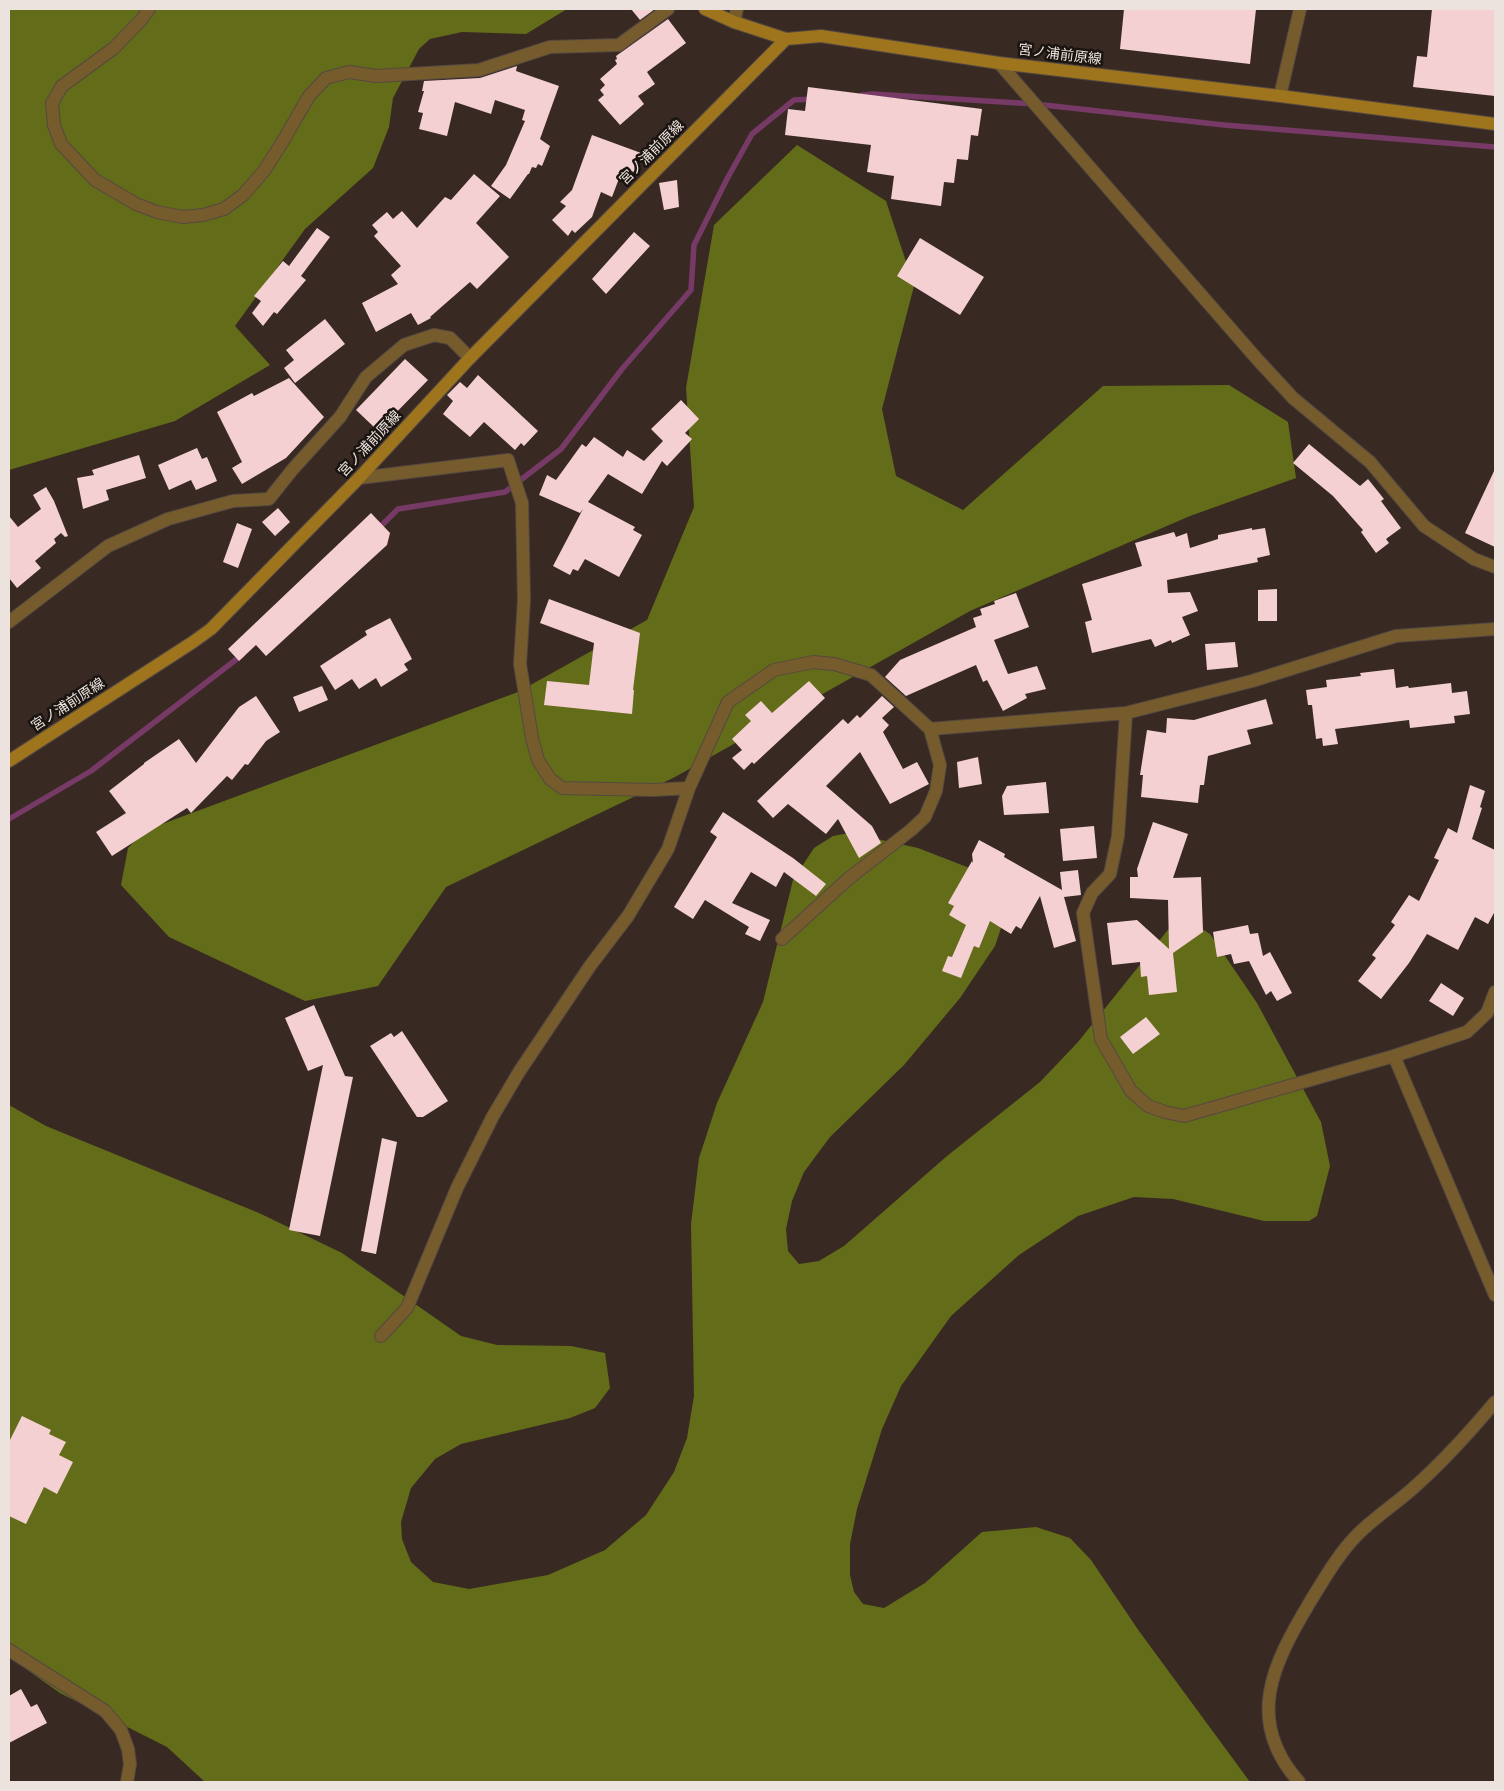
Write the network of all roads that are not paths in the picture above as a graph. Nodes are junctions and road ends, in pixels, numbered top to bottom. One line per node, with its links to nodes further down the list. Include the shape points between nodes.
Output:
1 (149, 9): 2 (street, via 114,48 62,86 52,103 54,125 61,144 96,180 136,204 183,217 224,209 244,195 264,171 309,96 326,78 349,72 376,76 479,70 550,47 619,45)
2 (668, 9)
3 (705, 9): 6 (main road)
4 (738, 9): 6 (street)
5 (1300, 9): 9 (street)
6 (734, 22): 7 (main road)
7 (786, 39): 8 (main road, 宮ノ浦前原線, via 822,36); 11 (main road, 宮ノ浦前原線)
8 (999, 62): 9 (main road, 宮ノ浦前原線); 13 (street, via 1293,398 1370,462 1424,526 1474,559)
9 (1280, 96): 10 (main road, 宮ノ浦前原線)
10 (1495, 124)
11 (470, 358): 12 (main road, 宮ノ浦前原線); 14 (street, via 450,338 434,335 404,345 366,377 340,417 269,499 233,501 168,518 108,546)
12 (359, 478): 18 (main road, 宮ノ浦前原線, via 211,629); 19 (street, via 508,460 522,502 524,600 520,664 538,760 550,779 562,788)
13 (1495, 567)
14 (9, 622)
15 (1495, 629): 16 (street, via 1396,636 1252,681)
16 (1126, 713): 17 (street); 22 (street, via 1118,836 1110,874 1092,893 1083,913 1102,1039 1131,1091 1148,1106 1184,1116)
17 (930, 729): 19 (street, via 871,675 834,664 813,662 774,670 728,702); 20 (street, via 940,765 936,791 924,817 912,830 848,878)
18 (9, 761)
19 (689, 788): 24 (street, via 668,849 628,916 590,966 493,1116 457,1188 407,1308)
20 (782, 939)
21 (1495, 992): 22 (street, via 1488,1014 1467,1032)
22 (1394, 1056): 23 (street)
23 (1495, 1295)
24 (381, 1336)
25 (1495, 1402): 28 (street, via 1458,1445 1358,1534 1326,1576 1297,1623 1277,1662 1268,1694 1268,1711 1278,1753)
26 (9, 1650): 27 (street, via 105,1712 121,1730 128,1749)
27 (127, 1782)
28 (1299, 1782)

